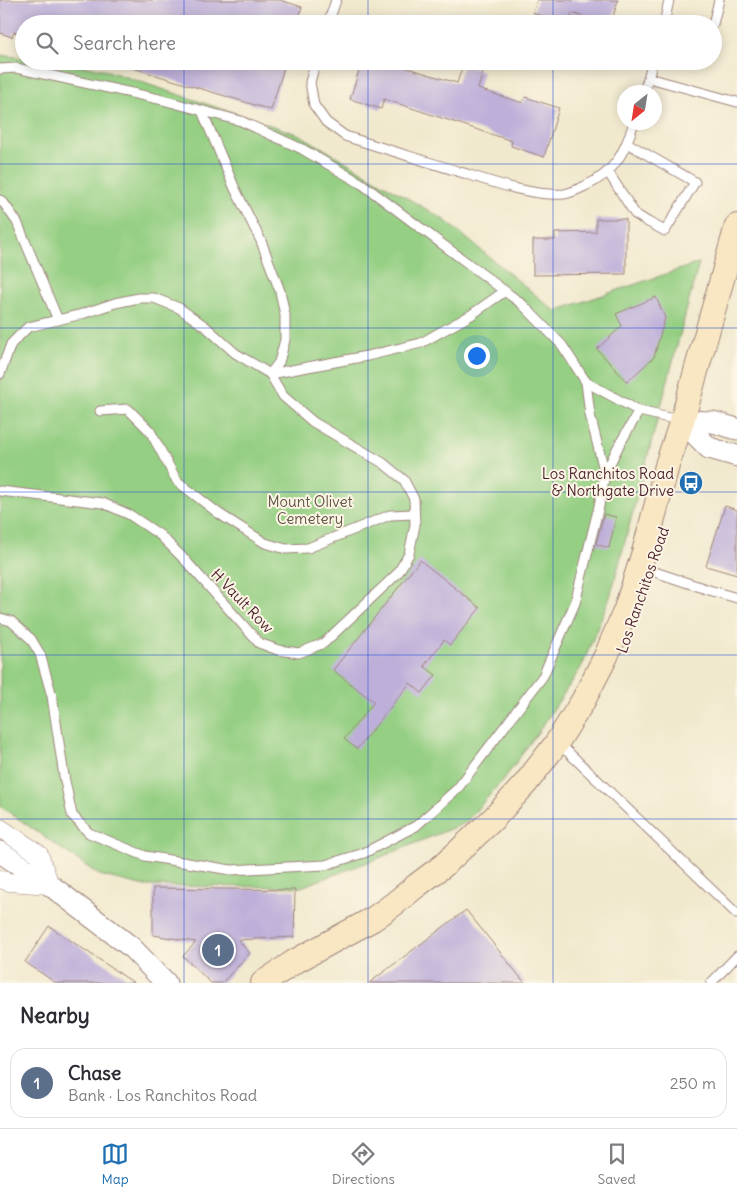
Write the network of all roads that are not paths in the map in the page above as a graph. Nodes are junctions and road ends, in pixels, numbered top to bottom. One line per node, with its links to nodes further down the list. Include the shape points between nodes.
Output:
1 (336, 0): 4 (lane)
2 (670, 0): 5 (lane)
3 (719, 0): 6 (lane)
4 (331, 15)
5 (666, 15)
6 (715, 15)
7 (15, 68): 8 (lane)
8 (0, 69)
9 (25, 70): 15 (lane)
10 (313, 70): 18 (lane, via 310,82 314,105 326,122 344,136 540,193 564,194 577,190)
11 (651, 70): 12 (lane)
12 (649, 78): 13 (lane); 14 (lane)
13 (646, 85)
14 (737, 102)
15 (202, 111): 21 (lane, via 241,121 302,149 362,184); 24 (lane, via 280,291 285,315 285,340 279,362)
16 (631, 130): 17 (lane)
17 (627, 143): 18 (lane); 18 (lane, via 695,182 665,231 635,214)
18 (608, 172)
19 (0, 200): 22 (lane, via 17,222)
20 (737, 226): 28 (main road, Los Ranchitos Road)
21 (504, 291): 24 (lane, via 421,344); 25 (lane, via 522,304 562,345)
22 (58, 320): 23 (lane, via 28,327 11,344); 24 (lane, via 115,303 154,298 180,308 206,326 235,353)
23 (0, 374)
24 (270, 374): 33 (lane, H Vault Row, via 283,396 313,422 382,463 404,480 414,498)
25 (586, 382): 27 (lane); 31 (lane)
26 (100, 411): 33 (lane, via 128,409 150,431 177,481 266,544 286,549 308,548 390,515)
27 (639, 411): 28 (lane); 31 (lane)
28 (682, 422): 29 (street, via 713,422); 30 (street, via 709,448); 34 (main road, Los Ranchitos Road, via 681,466); 37 (main road, Los Ranchitos Road, via 626,608)
29 (737, 429)
30 (737, 456)
31 (604, 474): 36 (lane, via 575,603 543,676 458,788 416,826 364,854 325,865 232,870 145,856 89,833 72,815 52,696 40,654 31,639 12,621)
32 (0, 491): 33 (lane, H Vault Row, via 103,503 130,515 160,535 259,643 299,653 324,643 398,573 409,554)
33 (414, 514)
34 (652, 571): 35 (lane); 37 (main road, Los Ranchitos Road, via 618,662 594,708)
35 (737, 598)
36 (0, 618)
37 (562, 748): 42 (lane); 45 (main road, Los Ranchitos Road, via 444,865 373,919 294,962)
38 (0, 828): 41 (street, via 38,854)
39 (0, 852): 41 (street)
40 (0, 879): 41 (street)
41 (50, 884): 44 (street, via 131,947)
42 (737, 914)
43 (737, 956): 46 (lane)
44 (166, 983)
45 (263, 983)
46 (711, 983)

